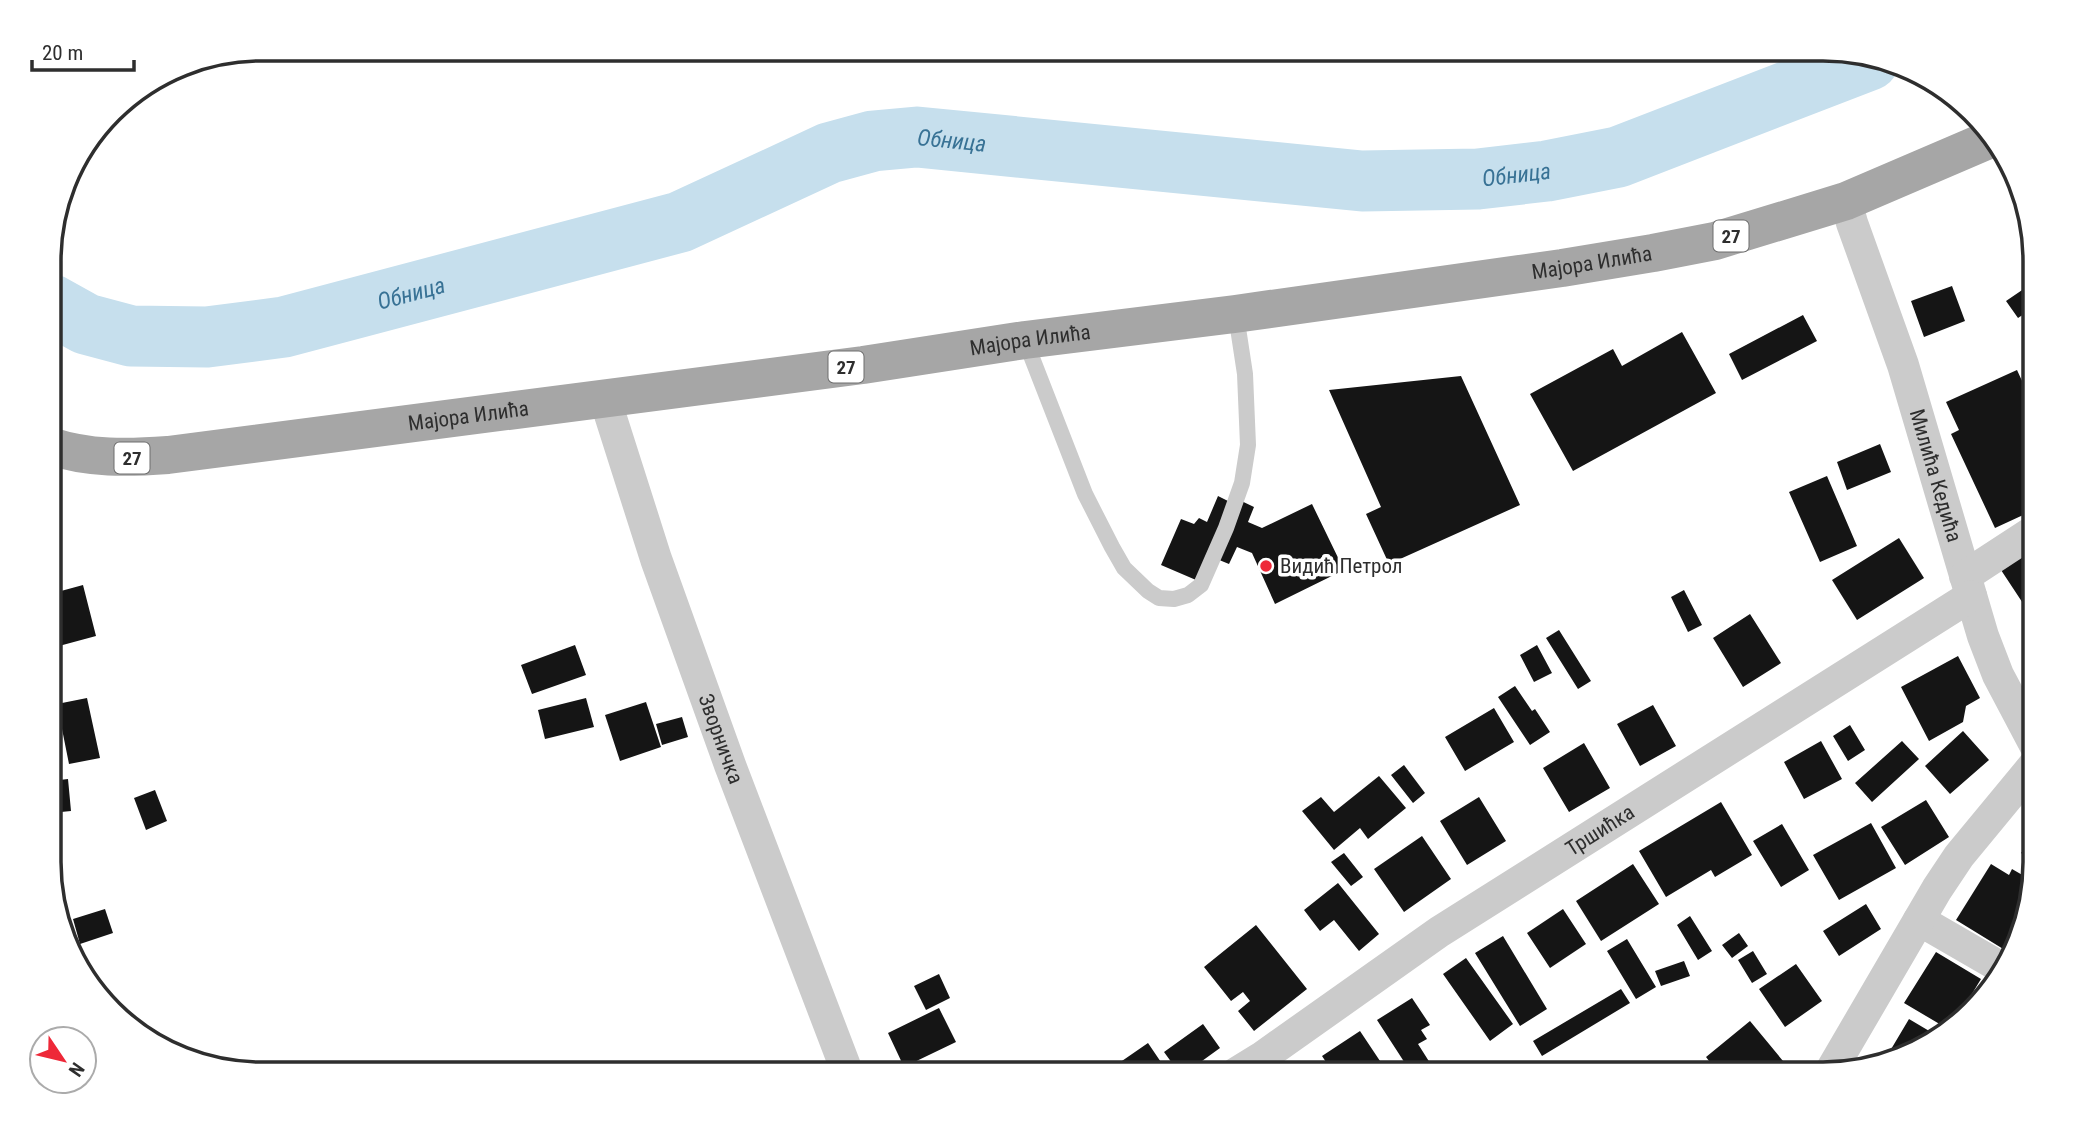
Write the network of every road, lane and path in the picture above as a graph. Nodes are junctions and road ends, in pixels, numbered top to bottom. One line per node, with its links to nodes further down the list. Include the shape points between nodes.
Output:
1 (1983, 142): 2 (main road, Мајора Илића / 27)
2 (1846, 201): 3 (main road, Мајора Илића / 27, via 1715,241 1653,253); 8 (street, Милића Кедића, via 1903,365)
3 (1236, 314): 4 (main road, Мајора Илића / 27); 4 (lane, via 1248,445 1242,483 1201,585 1174,599 1159,597 1124,568 1085,494)
4 (1025, 340): 5 (main road, Мајора Илића / 27)
5 (604, 399): 6 (main road, Мајора Илића / 27, via 129,458); 15 (street, Зворничка, via 730,765)
6 (62, 449)
7 (2023, 540): 8 (street, Тршићка)
8 (1968, 586): 9 (street, Милића Кедића, via 1998,675); 13 (street, Тршићка, via 1439,932)
9 (2023, 722)
10 (2023, 779): 11 (street, via 1959,856)
11 (1919, 920): 12 (street); 14 (street)
12 (1994, 964)
13 (1256, 1061)
14 (1837, 1061)
15 (843, 1062)

